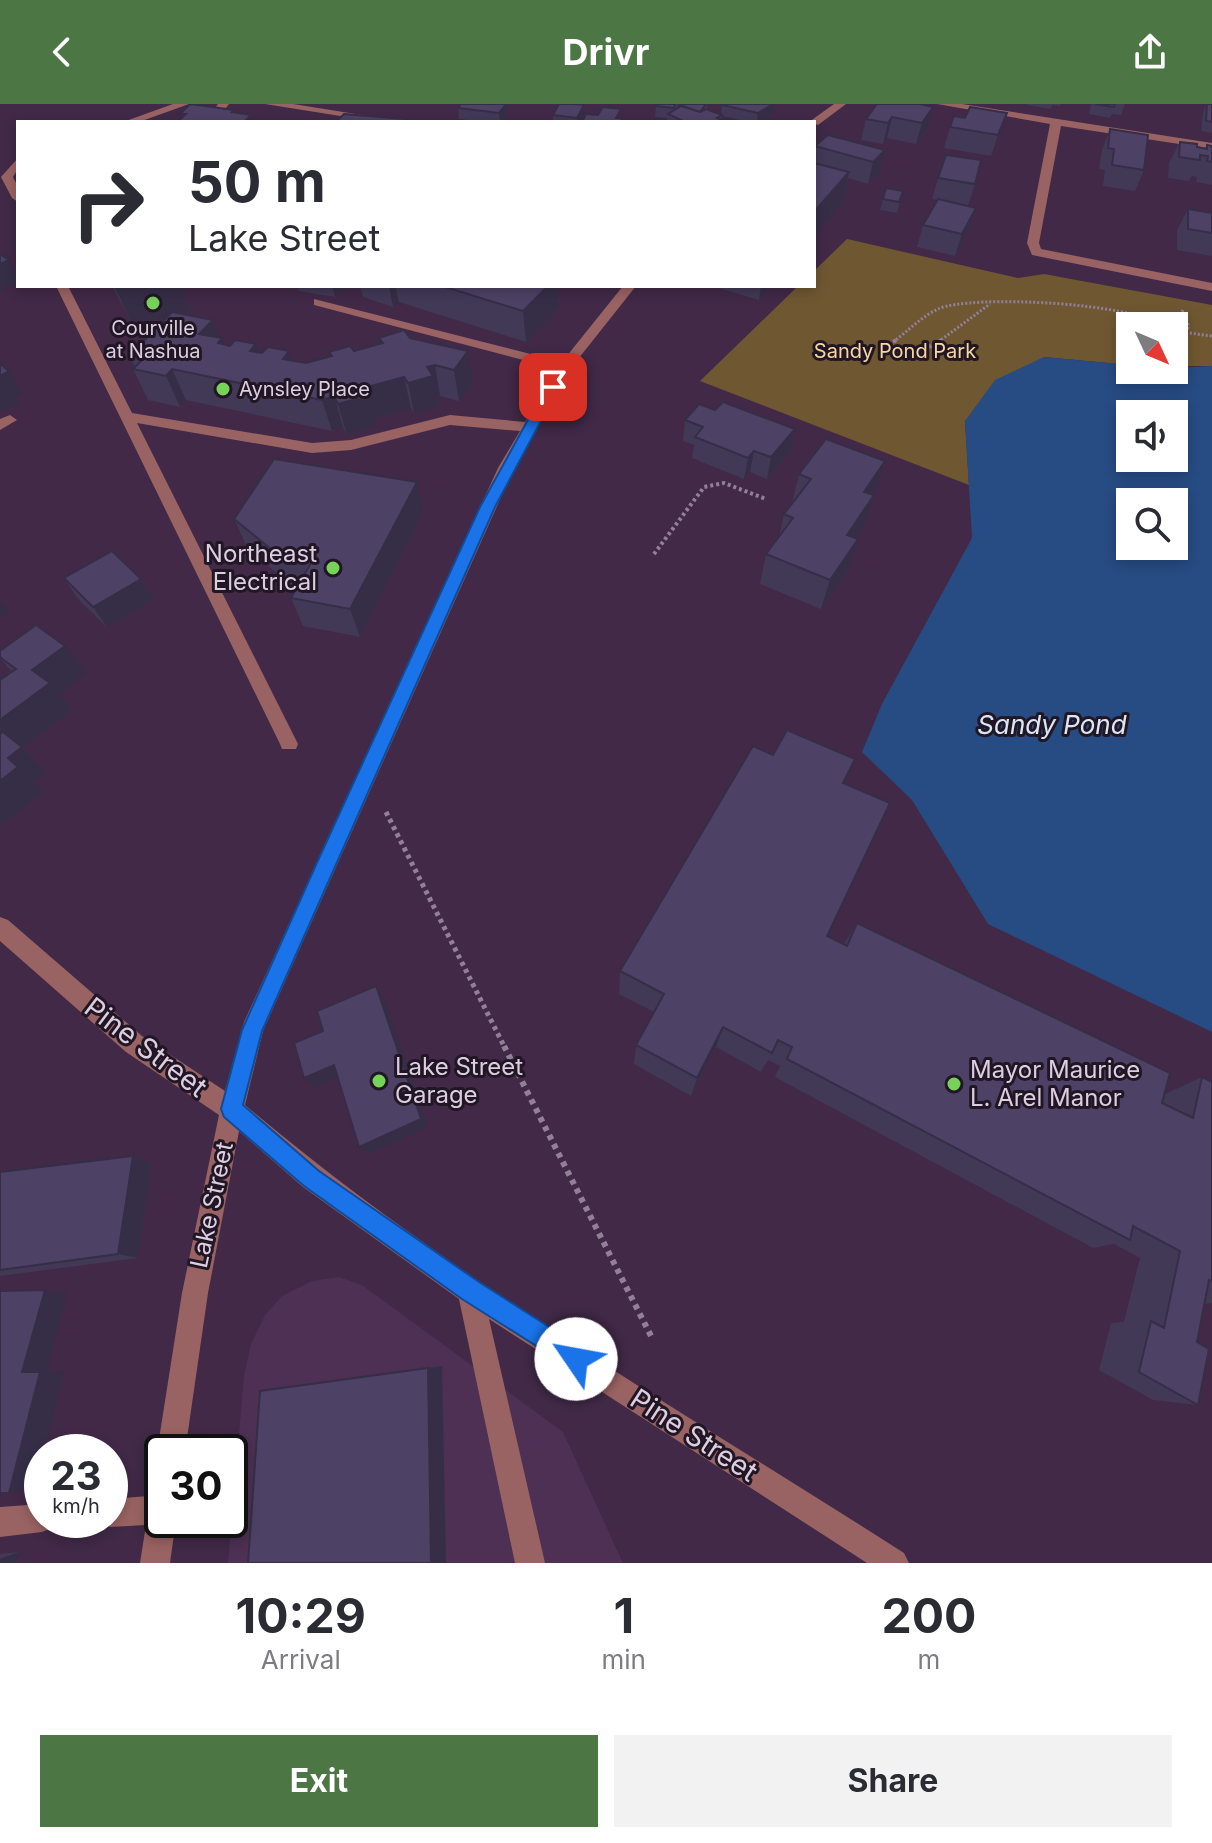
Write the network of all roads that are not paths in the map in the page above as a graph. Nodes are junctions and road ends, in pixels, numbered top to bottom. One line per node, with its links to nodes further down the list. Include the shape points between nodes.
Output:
1 (184, 104): 6 (street)
2 (224, 104): 7 (street)
3 (270, 104): 8 (street)
4 (841, 104): 9 (street)
5 (942, 104): 10 (street)
6 (136, 120)
7 (211, 120)
8 (386, 120)
9 (816, 122)
10 (1056, 122): 11 (street); 14 (street, via 1033,243 1036,252)
11 (1212, 146)
12 (16, 164): 13 (street, via 7,177)
13 (16, 194)
14 (1212, 287)
15 (63, 288): 19 (street)
16 (628, 288): 18 (street, Lake Street)
17 (319, 302): 18 (street)
18 (565, 367): 20 (street, Lake Street)
19 (127, 417): 20 (street, via 312,448 351,445 450,420); 21 (street)
20 (528, 427): 23 (street, Lake Street, via 252,1030)
21 (289, 744)
22 (0, 927): 23 (street, Pine Street, via 134,1044)
23 (231, 1109): 24 (street, Pine Street, via 312,1178); 25 (street, Lake Street, via 192,1303)
24 (470, 1291): 30 (street); 31 (street, Pine Street)
25 (174, 1434)
26 (24, 1520): 27 (street)
27 (0, 1522)
28 (159, 1538): 29 (street)
29 (155, 1563)
30 (530, 1563)
31 (894, 1563)

